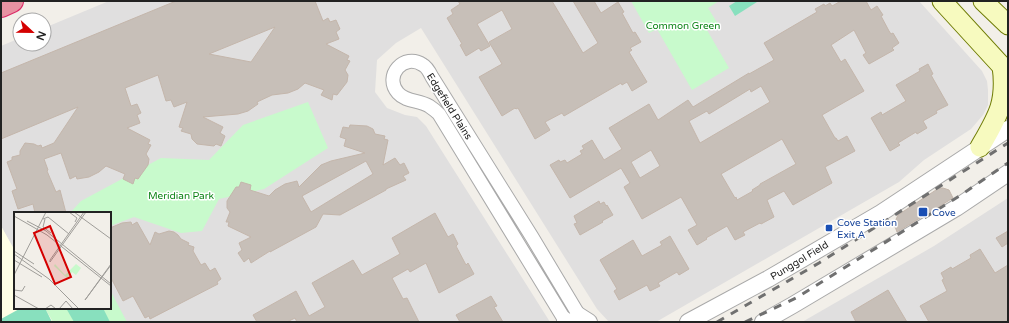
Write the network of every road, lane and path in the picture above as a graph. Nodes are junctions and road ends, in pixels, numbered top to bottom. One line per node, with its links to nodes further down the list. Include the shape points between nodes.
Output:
1 (12, 1): 4 (highway)
2 (942, 1): 6 (main road)
3 (983, 1): 5 (main road)
4 (1, 6)
5 (1008, 25)
6 (1005, 70): 8 (main road, via 998,116)
7 (1008, 129): 8 (street, Punggol Field)
8 (980, 146): 11 (street, Punggol Field, via 881,213)
9 (1008, 173): 12 (street, via 956,208)
10 (574, 320): 10 (street, Edgefield Plains, via 439,114 429,106 402,96 395,88 393,75 401,63 413,60 423,65 432,77 532,237)
11 (688, 322)
12 (763, 322)

